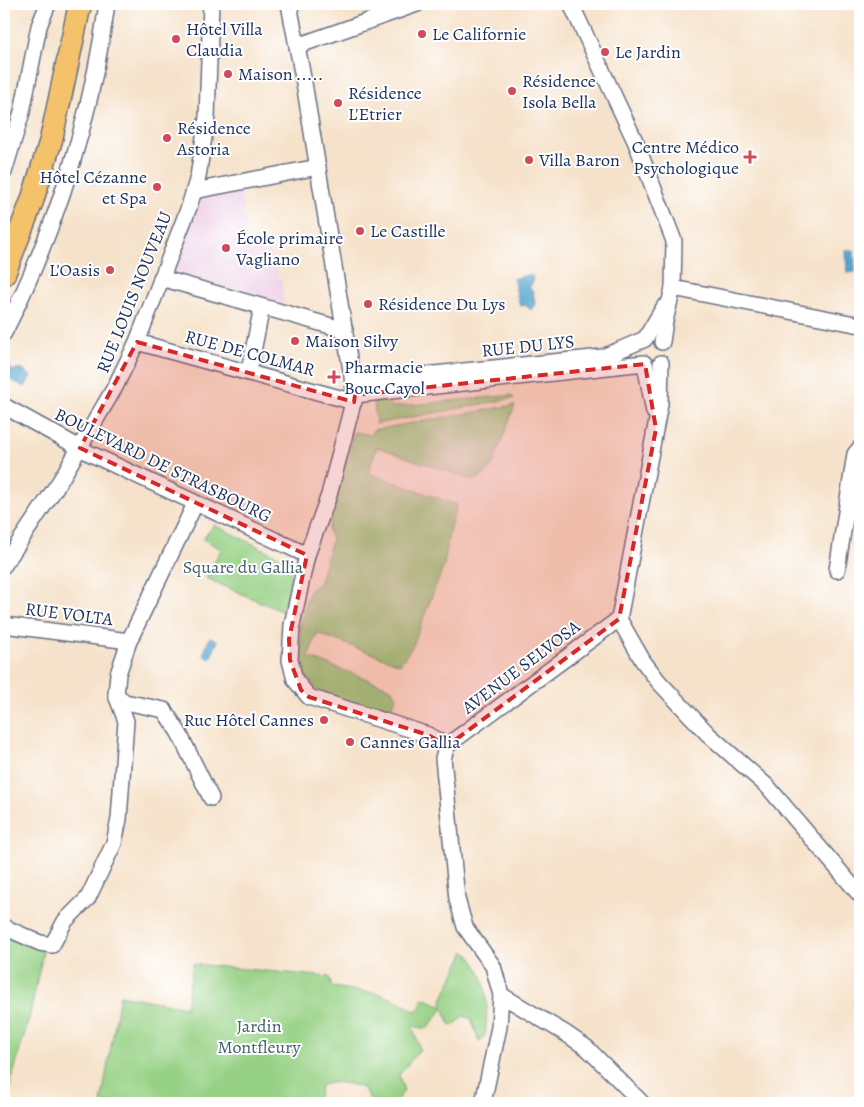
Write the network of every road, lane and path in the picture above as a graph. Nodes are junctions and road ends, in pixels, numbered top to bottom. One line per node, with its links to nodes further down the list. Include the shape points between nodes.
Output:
1 (35, 4): 11 (street)
2 (48, 4): 11 (street)
3 (64, 4): 16 (highway, via 39,134)
4 (87, 4): 10 (street)
5 (107, 4): 23 (street, via 96,71 74,161 40,258)
6 (211, 4): 15 (street, RUE LOUIS NOUVEAU, via 207,117)
7 (289, 4): 12 (street)
8 (417, 4): 12 (street)
9 (572, 4): 19 (street, via 636,143 674,241)
10 (78, 14): 17 (highway, via 43,170)
11 (39, 26): 14 (street, via 22,112)
12 (297, 46): 13 (street)
13 (318, 167): 15 (street); 22 (street)
14 (4, 172)
15 (194, 191): 18 (street, RUE LOUIS NOUVEAU)
16 (4, 240)
17 (4, 274)
18 (161, 278): 20 (street); 25 (street, RUE LOUIS NOUVEAU)
19 (673, 288): 21 (street); 24 (street); 26 (street)
20 (262, 308): 22 (street); 28 (street)
21 (860, 325)
22 (345, 330): 30 (street)
23 (4, 333)
24 (645, 339): 26 (street, via 654,338); 27 (street, via 638,353); 29 (street, RUE DU LYS, via 610,355 595,358)
25 (137, 342): 28 (street, RUE DE COLMAR); 32 (street, RUE LOUIS NOUVEAU)
26 (662, 342): 27 (street, via 666,355)
27 (650, 363): 29 (street, RUE DU LYS); 38 (street, via 662,393)
28 (249, 371): 30 (street, RUE DE COLMAR)
29 (412, 383): 30 (street, RUE DU LYS)
30 (354, 393): 35 (street, via 329,495)
31 (4, 406): 32 (street, BOULEVARD DE STRASBOURG)
32 (80, 448): 34 (street, BOULEVARD DE STRASBOURG); 36 (street, RUE LOUIS NOUVEAU)
33 (860, 448): 37 (street, via 855,454)
34 (195, 504): 35 (street, BOULEVARD DE STRASBOURG); 40 (street)
35 (307, 555): 42 (street, via 289,650 295,680 302,690 309,697 428,735)
36 (4, 565)
37 (837, 570)
38 (619, 619): 42 (street, AVENUE SELVOSA); 44 (street, via 659,682 708,734 768,787)
39 (4, 625): 40 (street, RUE VOLTA)
40 (129, 641): 41 (street, via 118,674)
41 (116, 695): 43 (street, via 125,702 164,710); 45 (street, via 126,721 119,819 114,843 88,898 65,921 52,945 40,943)
42 (447, 746): 46 (street, via 442,765 457,899 465,927 493,966)
43 (211, 798)
44 (860, 895)
45 (4, 926)
46 (501, 995): 47 (street, via 499,1027); 48 (street, via 587,1048)
47 (483, 1103)
48 (642, 1103)

